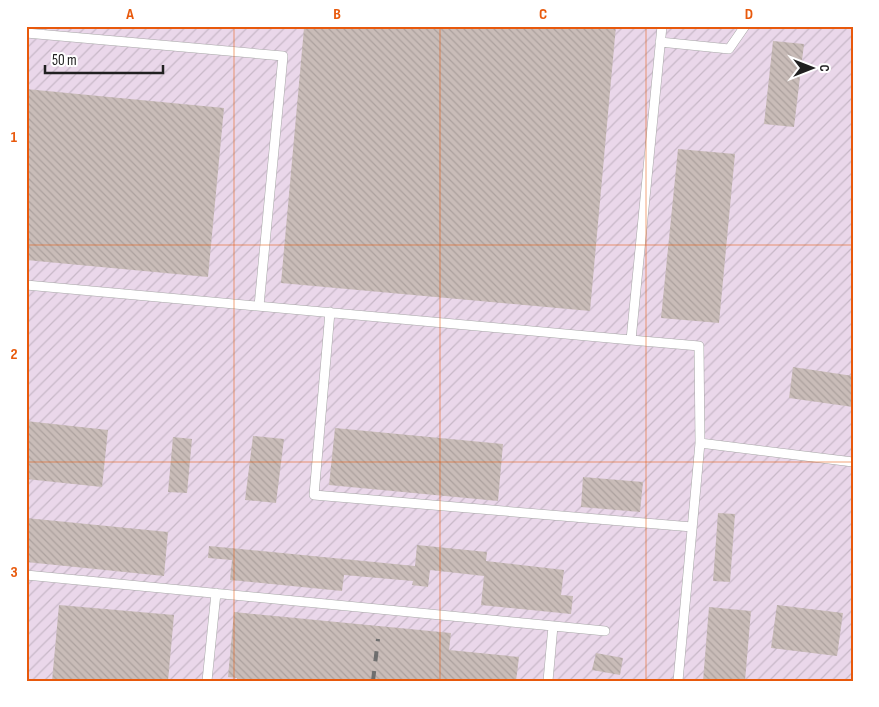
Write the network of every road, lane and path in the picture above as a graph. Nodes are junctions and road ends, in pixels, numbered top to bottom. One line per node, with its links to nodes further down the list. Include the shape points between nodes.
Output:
1 (662, 26): 4 (lane)
2 (745, 26): 4 (lane, via 729,49)
3 (26, 33): 6 (lane, via 283,56)
4 (660, 42): 8 (lane)
5 (26, 285): 6 (lane)
6 (259, 306): 7 (lane)
7 (330, 312): 8 (lane); 11 (lane, via 314,495)
8 (631, 340): 9 (lane, via 699,346)
9 (700, 443): 10 (lane); 11 (lane)
10 (853, 462)
11 (692, 527): 18 (lane)
12 (26, 575): 13 (lane)
13 (216, 593): 14 (lane); 16 (lane)
14 (553, 626): 15 (lane); 17 (lane)
15 (605, 631)
16 (207, 681)
17 (548, 681)
18 (678, 681)

